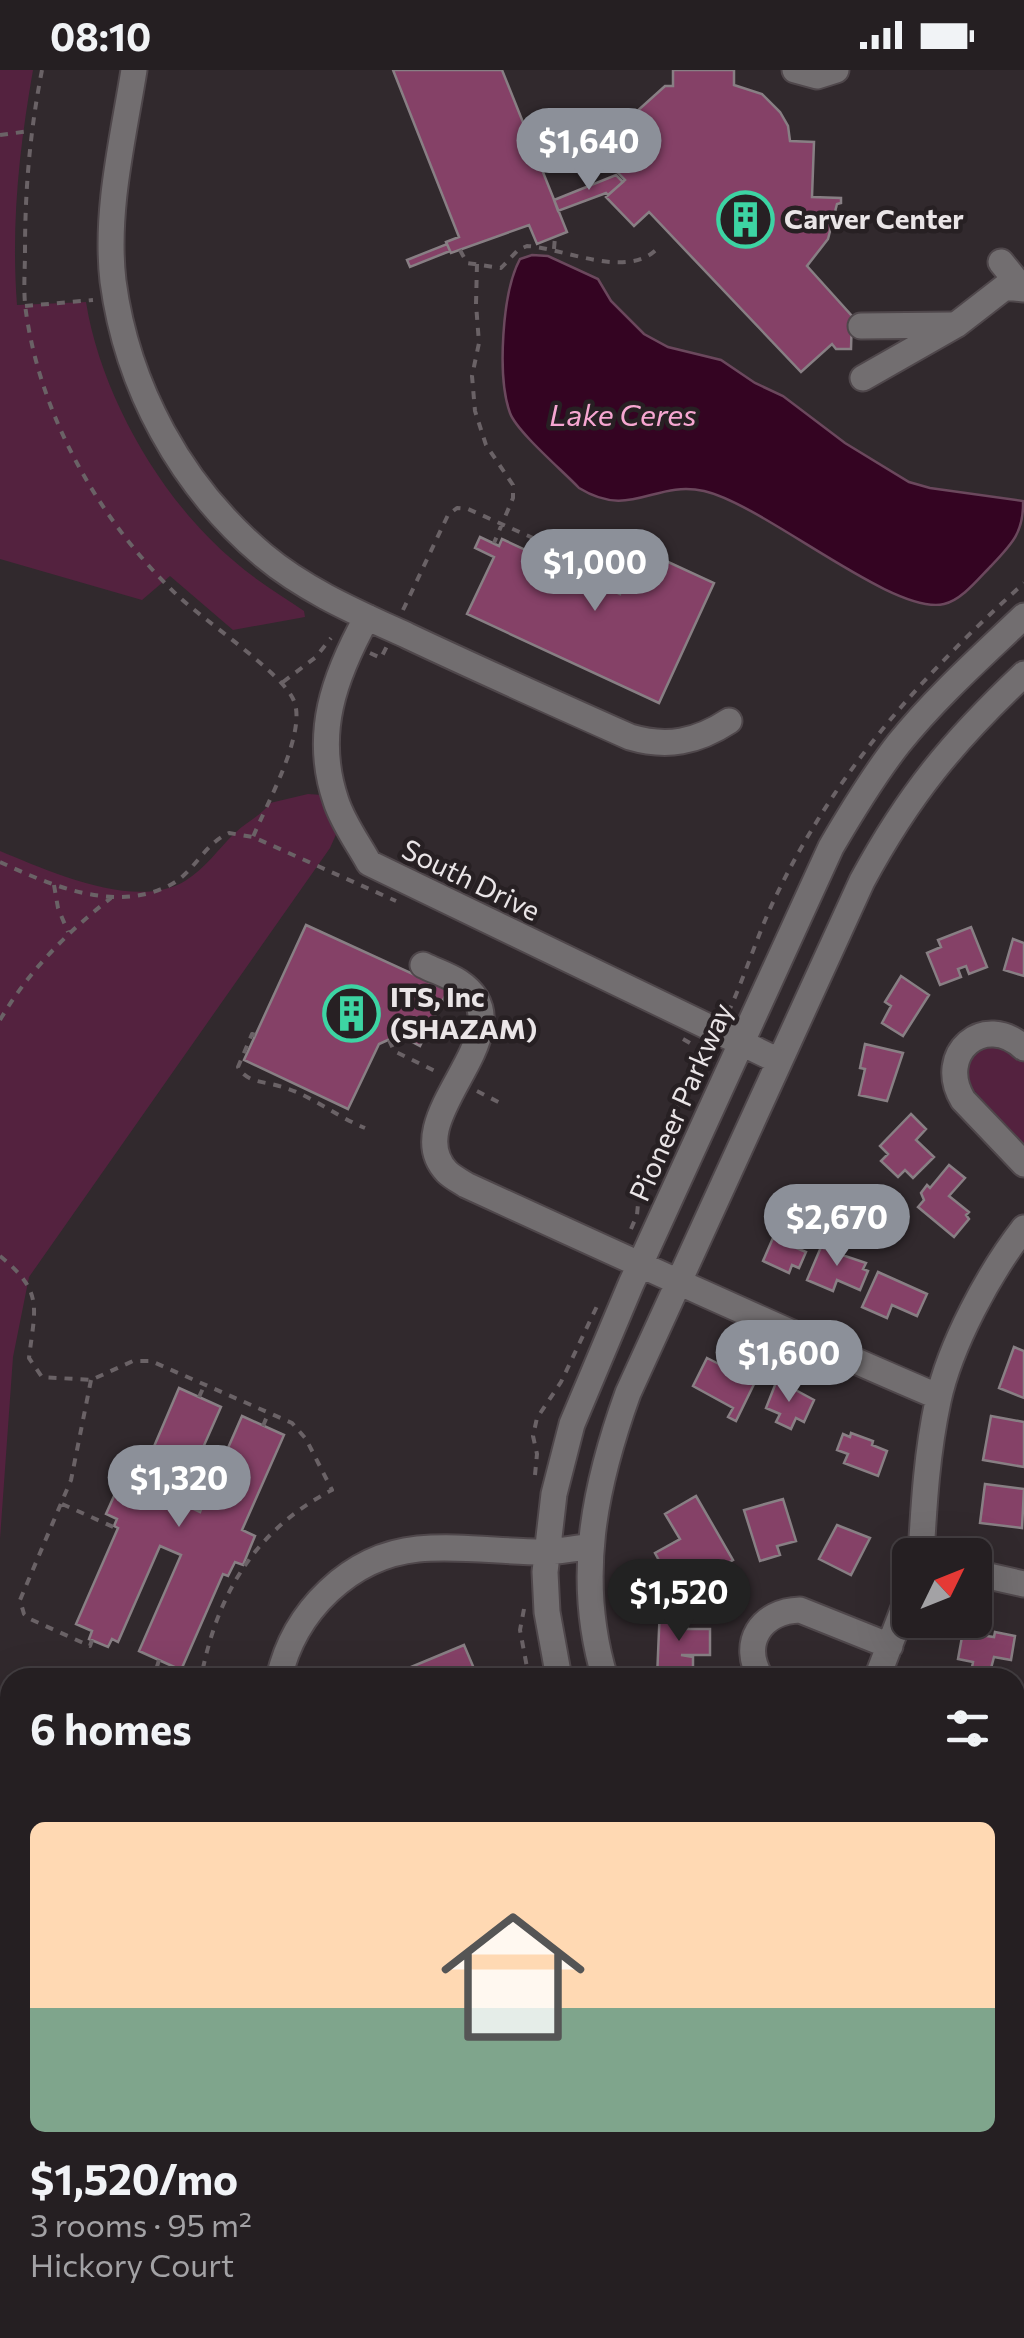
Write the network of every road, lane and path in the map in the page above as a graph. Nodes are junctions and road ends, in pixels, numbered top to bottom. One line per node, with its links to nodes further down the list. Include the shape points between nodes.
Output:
1 (42, 70): 5 (path)
2 (134, 70): 23 (street, via 114,192 113,280 131,361 180,462 233,528 299,582)
3 (795, 70): 4 (street, via 817,76)
4 (836, 70)
5 (30, 130): 6 (path); 15 (path)
6 (0, 135)
7 (556, 237): 8 (path)
8 (554, 249): 10 (path, via 603,261 644,258); 12 (path, via 527,246 506,267)
9 (460, 250): 12 (path, via 467,263)
10 (656, 250)
11 (1000, 262): 13 (street)
12 (478, 264): 19 (path, via 473,395 486,446 512,485)
13 (1024, 289): 16 (street, via 1005,287)
14 (92, 300): 15 (path)
15 (25, 306): 27 (path, via 56,417 94,495 148,567)
16 (956, 325): 17 (street); 18 (street)
17 (860, 326)
18 (863, 378)
19 (503, 525): 20 (path); 21 (path); 24 (path, via 468,508 448,516)
20 (494, 543)
21 (580, 559)
22 (1024, 616): 36 (street, Pioneer Parkway, via 944,693 861,796)
23 (368, 617): 24 (street); 25 (street, South Drive)
24 (394, 630): 25 (path, via 381,658); 28 (street, via 649,743 679,744)
25 (354, 645): 27 (path, via 333,635); 36 (street, South Drive, via 329,703 326,751 336,802 368,863)
26 (1024, 674): 38 (street, via 968,727 888,833)
27 (283, 682): 31 (path, via 294,701 294,738 253,837 229,833 173,883 136,898)
28 (729, 721)
29 (0, 862): 30 (path)
30 (54, 884): 31 (path); 32 (path)
31 (112, 898): 32 (path)
32 (70, 934): 34 (path)
33 (424, 965): 43 (street, via 461,983 482,1014 481,1032 438,1119 438,1158 447,1172)
34 (0, 1020)
35 (256, 1035): 39 (path, via 238,1067 246,1078 293,1090)
36 (741, 1042): 38 (street, South Drive); 43 (street, Pioneer Parkway)
37 (1024, 1048): 40 (street, via 1008,1036 976,1036 963,1046 953,1072 962,1100)
38 (779, 1061): 44 (street)
39 (365, 1128)
40 (1024, 1164)
41 (1024, 1228): 48 (street, via 963,1334)
42 (0, 1256): 45 (path, via 36,1298 29,1358 34,1370 50,1379)
43 (640, 1263): 44 (street); 55 (street, Pioneer Parkway, via 572,1424)
44 (679, 1280): 48 (street); 54 (street, via 609,1444)
45 (91, 1380): 46 (path, via 142,1359); 51 (path)
46 (205, 1384): 47 (path); 49 (path)
47 (199, 1397)
48 (939, 1397): 53 (street)
49 (268, 1414): 50 (path); 63 (path, via 300,1430 332,1490 271,1534 232,1583)
50 (263, 1426)
51 (62, 1504): 52 (path); 59 (path, via 20,1607 30,1619 90,1646)
52 (118, 1529)
53 (922, 1538)
54 (589, 1546): 55 (street); 66 (street, via 589,1606)
55 (546, 1552): 64 (street, via 415,1549 364,1566 340,1580 303,1619); 65 (street, Pioneer Parkway, via 547,1612)
56 (992, 1577): 57 (street)
57 (1024, 1584)
58 (893, 1638): 60 (street)
59 (92, 1640)
60 (890, 1646): 67 (street, via 787,1610 753,1636); 68 (street)
61 (159, 1660): 62 (path)
62 (157, 1668)
63 (203, 1668)
64 (282, 1668)
65 (558, 1668)
66 (603, 1668)
67 (757, 1668)
68 (880, 1668)

